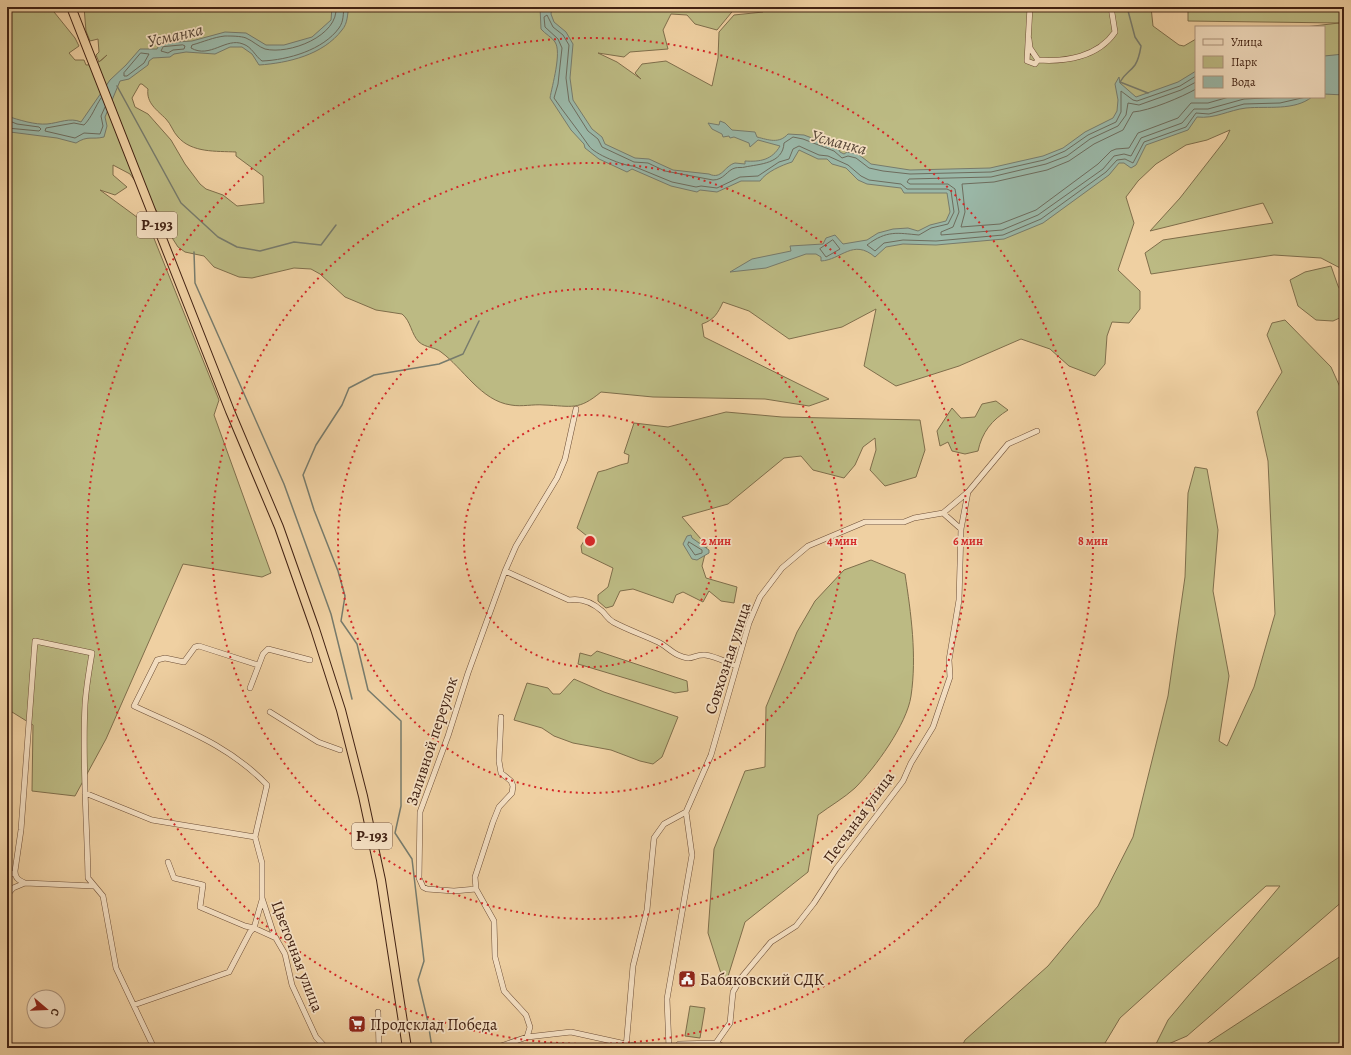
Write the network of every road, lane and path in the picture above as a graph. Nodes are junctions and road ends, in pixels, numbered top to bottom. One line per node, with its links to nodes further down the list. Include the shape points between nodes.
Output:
1 (71, 7): 40 (highway, Р-193, via 230,411 279,527 302,591 340,710 363,796 381,880)
2 (1030, 7): 4 (street)
3 (1112, 7): 5 (street, via 1115,32 1103,45 1078,57)
4 (1029, 39): 5 (street, via 1030,48); 5 (street, via 1027,61 1035,64)
5 (1038, 60)
6 (576, 409): 11 (street, Заливной переулок, via 565,459 557,478 516,546)
7 (1037, 431): 8 (street, Песчаная улица, via 1008,444)
8 (968, 492): 9 (street); 10 (street, Песчаная улица)
9 (943, 513): 10 (street); 14 (street, Совхозная улица, via 904,522 858,524 808,546 782,568 760,597)
10 (961, 529): 35 (street, Песчаная улица, via 959,600 950,677 933,727 903,781 836,869 814,903 796,926 771,942 741,978 733,992 730,1023)
11 (505, 571): 14 (street, via 568,600 577,599 590,603 610,620 658,642 677,655 693,659 702,654); 27 (street, Заливной переулок, via 420,812 419,878 423,887 454,891)
12 (310, 660): 13 (street, via 268,649)
13 (258, 665): 15 (street); 21 (street, Цветочная улица, via 199,646 195,647 184,662 165,658 157,660 134,706 222,747 253,771 267,786)
14 (736, 666): 20 (street, Совхозная улица, via 711,755)
15 (250, 688)
16 (270, 712): 18 (street, via 318,742)
17 (501, 717): 27 (street, via 499,761 501,773 513,786 512,793 499,807 493,822 475,877)
18 (340, 750)
19 (85, 793): 21 (street, via 152,820); 23 (street, via 85,705 92,653 35,641 21,830); 26 (street, via 88,878)
20 (686, 812): 36 (street, via 664,824 654,838 647,910 633,966); 43 (street, via 692,855 667,999)
21 (255, 837): 29 (street, Цветочная улица, via 262,863)
22 (168, 862): 30 (street, via 174,878 203,885 200,907)
23 (15, 873): 24 (street); 25 (street, via 18,880)
24 (7, 874)
25 (25, 883): 26 (street); 28 (street, via 13,888)
26 (94, 886): 32 (street, via 103,896 116,968)
27 (476, 889): 34 (street, via 494,921 495,957 504,991 526,1015 530,1027)
28 (7, 895)
29 (262, 899): 30 (street); 31 (street, Цветочная улица)
30 (254, 928): 31 (street); 32 (street, via 229,972)
31 (276, 939): 38 (street, Цветочная улица, via 285,954 292,985 306,1016 316,1037)
32 (134, 1005): 37 (street)
33 (378, 1012): 39 (street)
34 (527, 1037): 36 (street, via 571,1032); 41 (street)
35 (716, 1043): 44 (street, via 680,1044); 45 (street)
36 (627, 1047): 42 (street)
37 (154, 1048)
38 (326, 1048)
39 (379, 1048)
40 (407, 1048)
41 (495, 1048)
42 (644, 1048)
43 (669, 1048)
44 (677, 1048)
45 (726, 1048)

